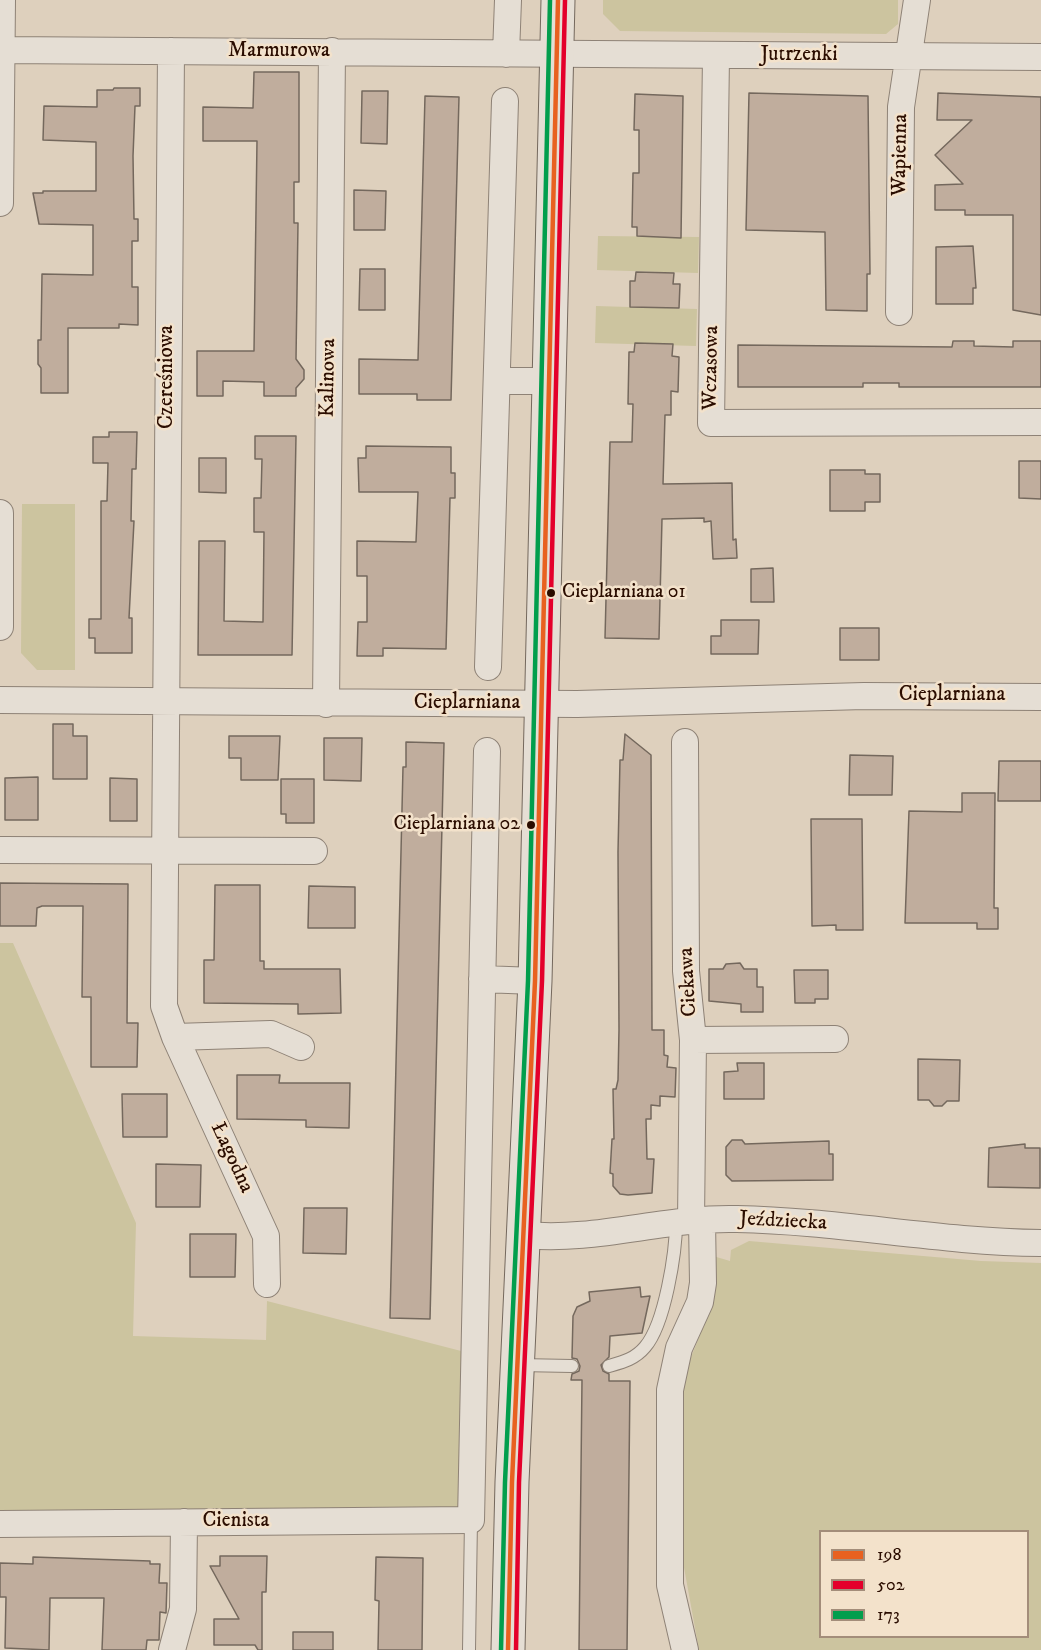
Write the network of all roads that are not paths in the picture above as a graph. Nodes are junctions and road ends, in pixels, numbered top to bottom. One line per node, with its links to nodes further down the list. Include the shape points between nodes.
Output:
1 (2, 0): 5 (street)
2 (508, 0): 8 (street)
3 (558, 0): 9 (street)
4 (917, 0): 11 (street, Wapienna)
5 (1, 50): 6 (street, Marmurowa); 14 (street)
6 (171, 51): 7 (street, Marmurowa); 24 (street, Czereśniowa)
7 (332, 51): 8 (street, Marmurowa); 26 (street, Kalinowa)
8 (506, 54): 9 (street, Marmurowa)
9 (558, 54): 10 (street, Jutrzenki); 17 (street)
10 (716, 56): 11 (street, Jutrzenki); 18 (street, Wczasowa, via 711,423)
11 (908, 56): 12 (street, Jutrzenki); 15 (street, Wapienna, via 901,107)
12 (1041, 57)
13 (505, 102): 16 (street)
14 (0, 203)
15 (899, 312)
16 (497, 381): 17 (street); 21 (street)
17 (549, 381): 25 (street)
18 (1041, 422)
19 (0, 513): 20 (street)
20 (0, 627)
21 (488, 667)
22 (1041, 697): 25 (street, Cieplarniana, via 864,696)
23 (0, 700): 24 (street, Cieplarniana)
24 (166, 702): 26 (street, Cieplarniana); 31 (street, Łagodna)
25 (542, 703): 26 (street, Cieplarniana); 33 (street)
26 (326, 704)
27 (685, 742): 36 (street, Ciekawa, via 686,971)
28 (487, 751): 32 (street)
29 (0, 850): 31 (street)
30 (314, 851): 31 (street)
31 (163, 852): 34 (street, Łagodna, via 164,1006)
32 (482, 979): 33 (street); 45 (street)
33 (535, 981): 39 (street)
34 (175, 1037): 37 (street, via 271,1034); 41 (street, Łagodna, via 267,1236)
35 (835, 1039): 36 (street)
36 (693, 1040): 38 (street, Ciekawa)
37 (301, 1047)
38 (690, 1221): 39 (street, Jeździecka, via 550,1237); 40 (street, Jeździecka, via 762,1220 986,1242); 44 (lane, via 647,1346 633,1358); 51 (street, Ciekawa, via 704,1283 700,1302 679,1348 670,1390 670,1585)
39 (525, 1235): 42 (street)
40 (1041, 1243)
41 (267, 1284)
42 (518, 1365): 43 (lane); 50 (street)
43 (572, 1366)
44 (609, 1366)
45 (471, 1520): 46 (street, Cienista); 49 (lane)
46 (184, 1522): 47 (street, Cienista); 48 (street, via 183,1609)
47 (0, 1524)
48 (171, 1650)
49 (469, 1650)
50 (508, 1650)
51 (685, 1650)

